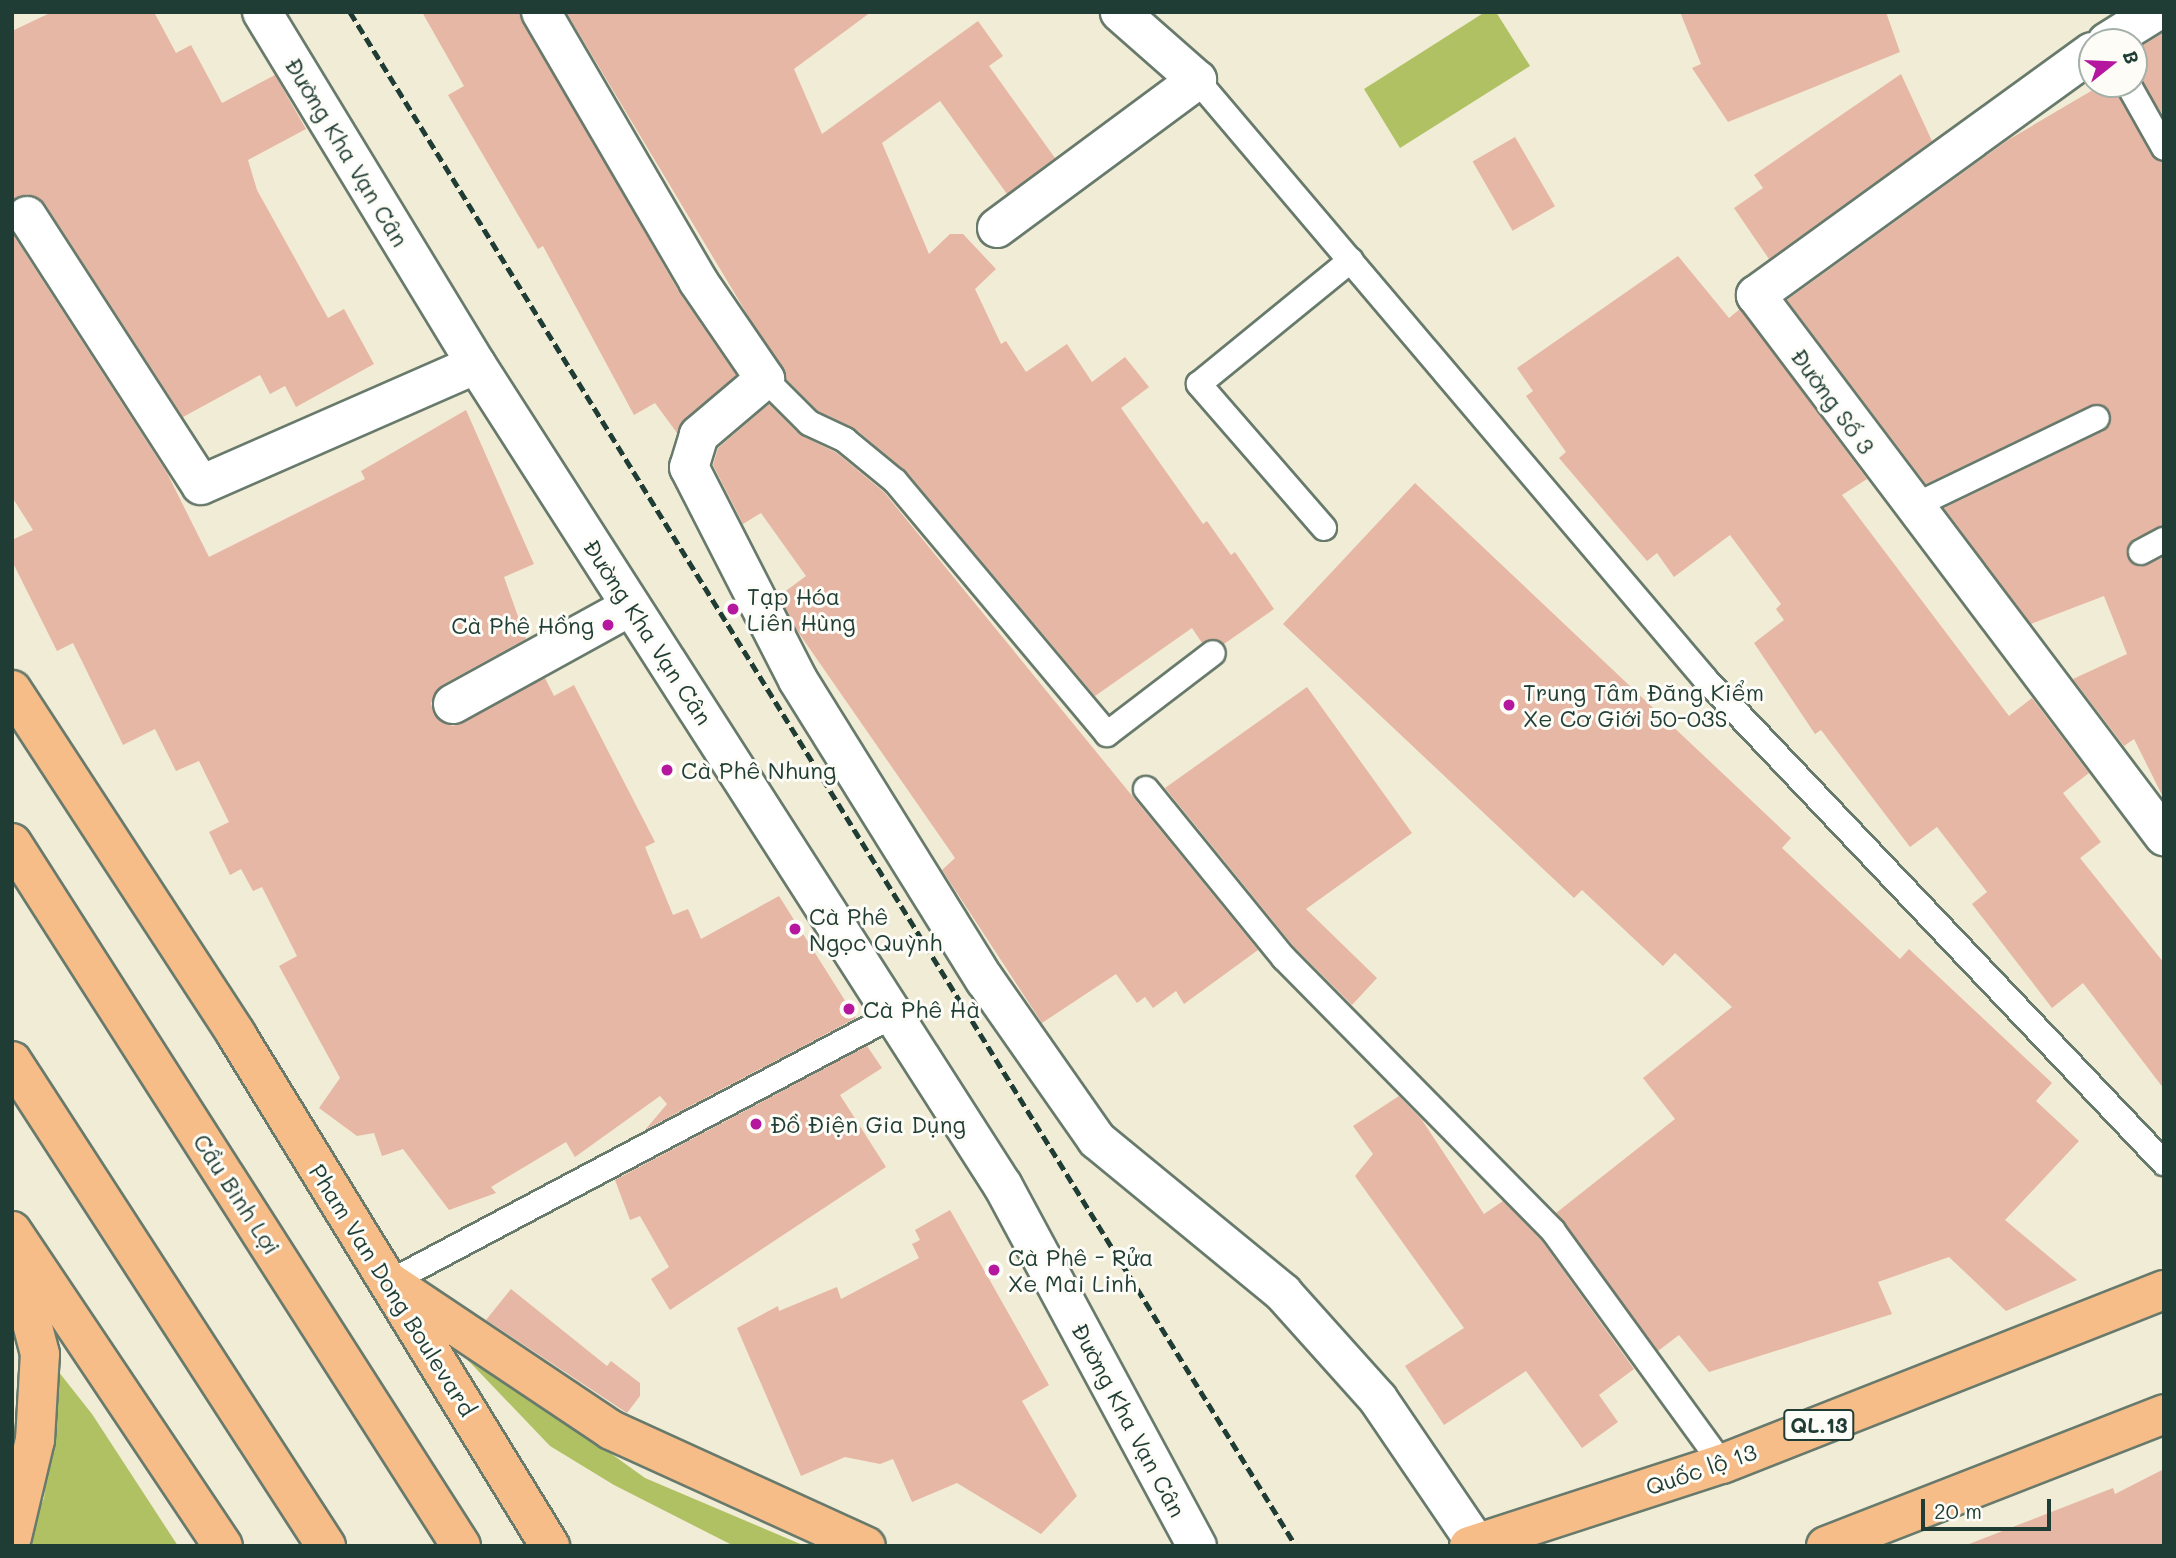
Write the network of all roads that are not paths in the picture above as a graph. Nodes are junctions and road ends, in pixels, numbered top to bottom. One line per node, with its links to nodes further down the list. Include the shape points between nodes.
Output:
1 (262, 12): 15 (street, Đường Kha Vạn Cân)
2 (541, 12): 16 (street, via 698,281)
3 (1120, 12): 9 (street)
4 (2090, 12): 6 (street)
5 (2155, 12): 7 (street)
6 (2098, 28)
7 (2128, 28)
8 (2078, 62): 18 (street, Đường Số 3, via 1756,295)
9 (1197, 80): 13 (street); 14 (lane)
10 (2136, 98): 11 (lane)
11 (2164, 148)
12 (27, 216): 15 (street, via 201,485)
13 (997, 228)
14 (1351, 260): 19 (lane, via 1199,384); 31 (lane, via 1706,680)
15 (476, 364): 22 (street, Đường Kha Vạn Cân)
16 (765, 379): 23 (lane, via 809,423 845,440 895,481 1107,734); 39 (street, via 699,435 689,467 798,680 985,980 1097,1140 1283,1293 1378,1399)
17 (2097, 418): 18 (lane)
18 (1912, 507): 27 (street, Đường Số 3, via 2107,754)
19 (1324, 528)
20 (2164, 540): 21 (lane)
21 (2141, 552)
22 (631, 606): 25 (street); 29 (street, Đường Kha Vạn Cân)
23 (1213, 653)
24 (12, 690): 34 (main road, Pham Van Dong Boulevard, via 236,1034)
25 (453, 704)
26 (1146, 789): 37 (lane, via 1284,958 1553,1231)
27 (2164, 836)
28 (12, 843): 42 (main road, Cầu Bình Lợi)
29 (894, 1016): 34 (lane); 45 (street, Đường Kha Vạn Cân, via 1003,1186)
30 (12, 1061): 41 (main road)
31 (2164, 1163)
32 (12, 1231): 40 (main road)
33 (12, 1248): 38 (main road, via 40,1354 34,1440)
34 (390, 1282): 43 (main road, Pham Van Dong Boulevard); 44 (main road, via 611,1430)
35 (2164, 1290): 37 (main road, Quốc lộ 13 / QL.13)
36 (2164, 1414): 46 (main road)
37 (1721, 1464): 39 (main road, Quốc lộ 13 / QL.13)
38 (12, 1537)
39 (1473, 1545)
40 (223, 1546)
41 (326, 1546)
42 (461, 1546)
43 (550, 1546)
44 (866, 1546)
45 (1197, 1546)
46 (1826, 1546)

